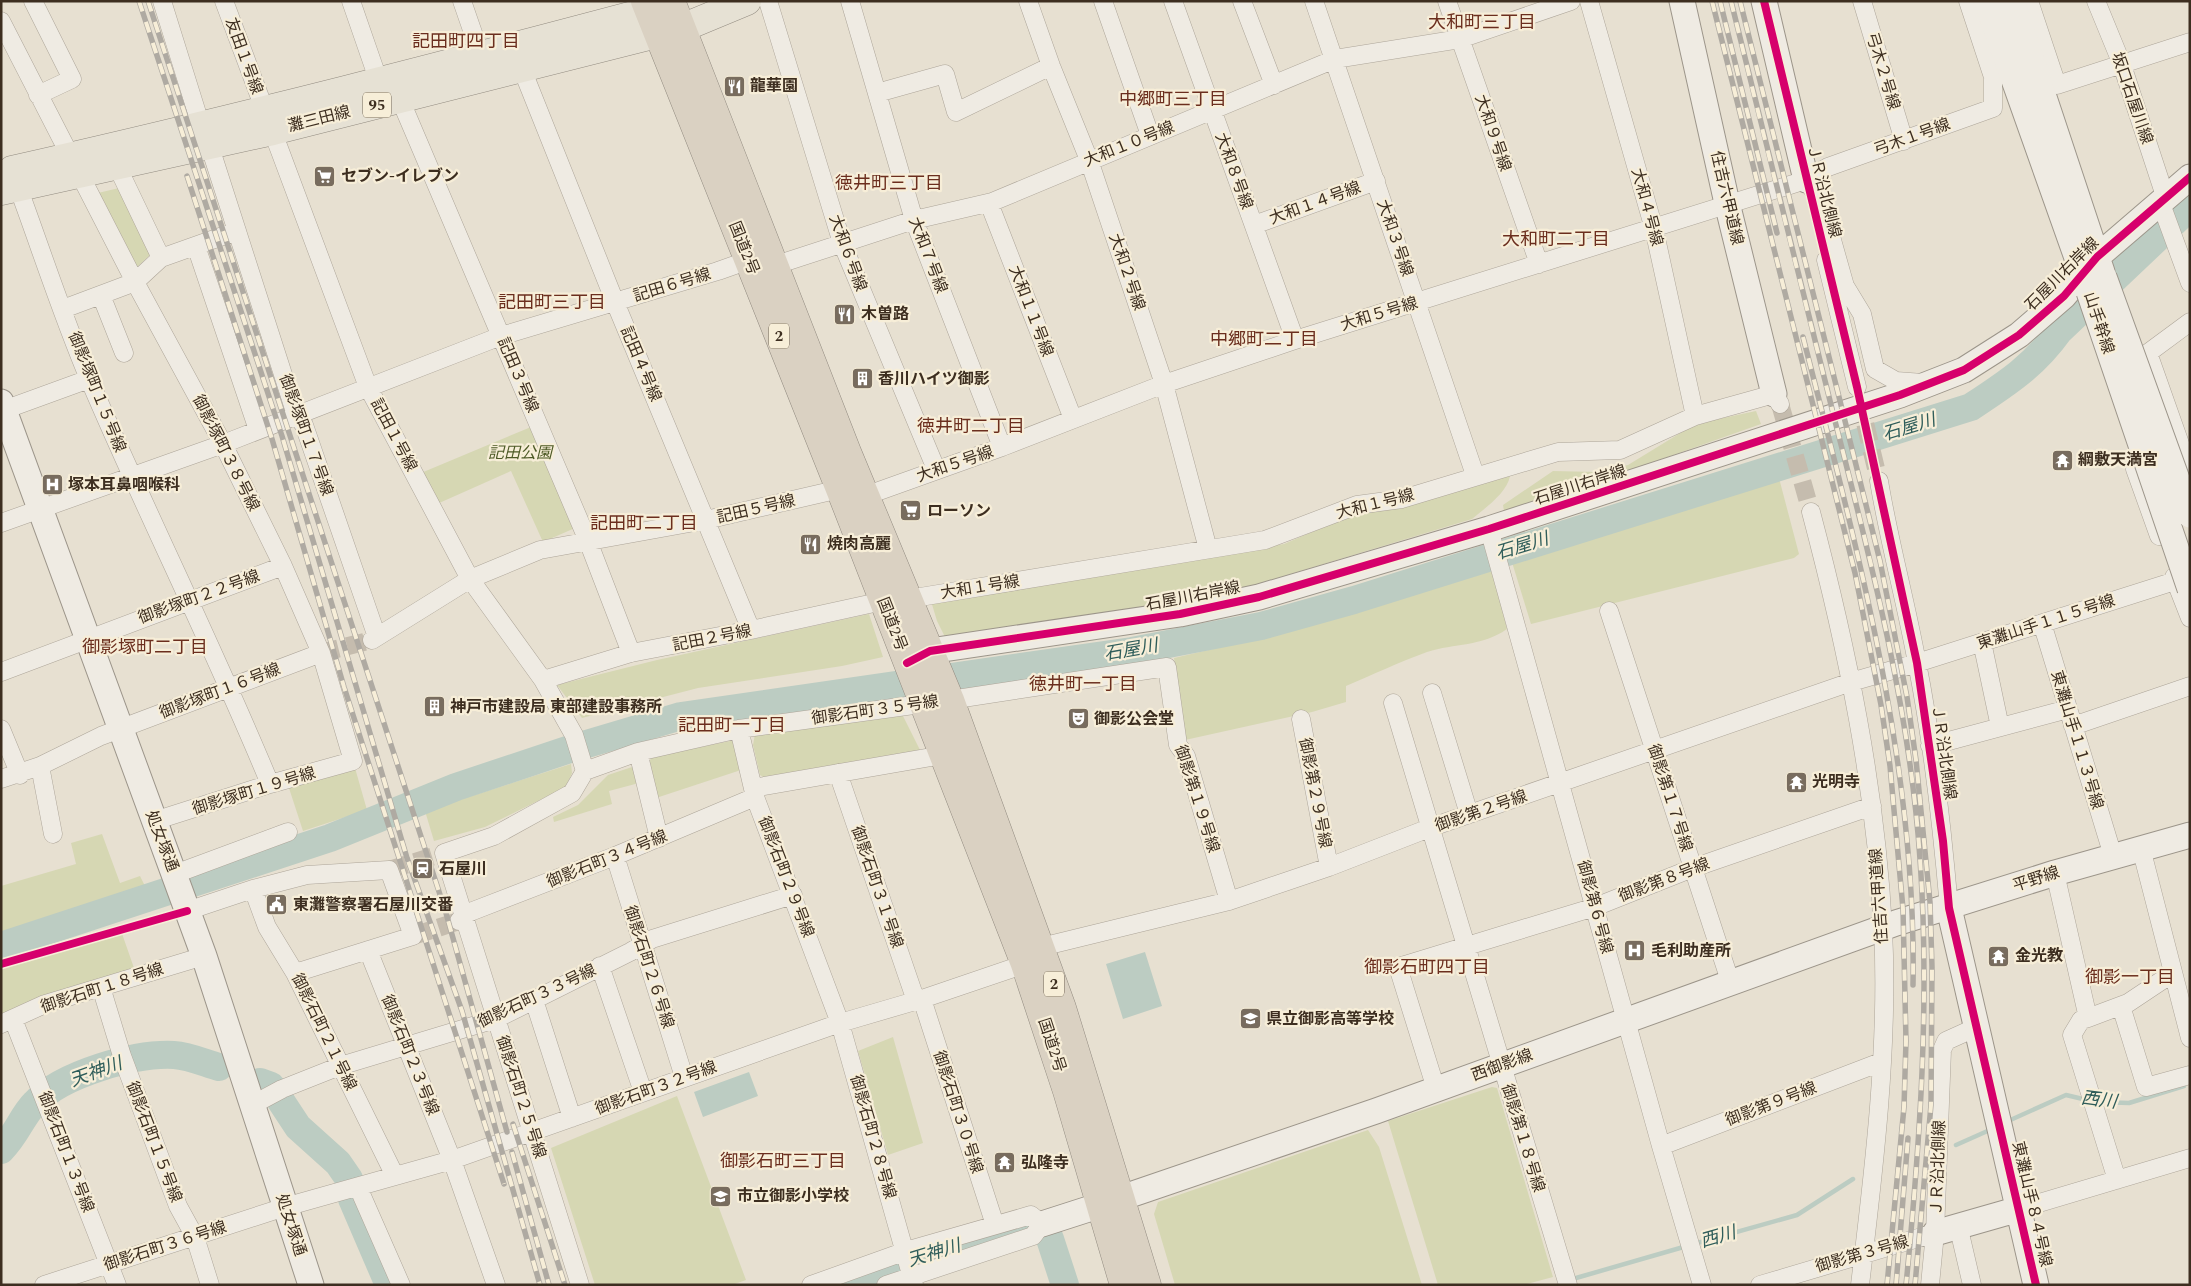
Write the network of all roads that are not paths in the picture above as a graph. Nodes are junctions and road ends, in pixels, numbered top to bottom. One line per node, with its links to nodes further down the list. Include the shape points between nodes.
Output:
1 (33, 1): 37 (street, via 72,79)
2 (162, 1): 41 (street, 御影塚町１７号線)
3 (224, 1): 40 (street, 友田１号線)
4 (351, 1): 34 (street)
5 (462, 1): 29 (street)
6 (747, 1): 25 (main road, 灘三田線 / 95)
7 (768, 1): 58 (street, 大和６号線)
8 (850, 1): 36 (street, 大和７号線)
9 (1028, 1): 32 (street, 大和２号線)
10 (1103, 1): 42 (street)
11 (1173, 1): 39 (street, 大和８号線)
12 (1242, 1): 35 (street)
13 (1314, 1): 30 (street, 大和３号線)
14 (1447, 1): 27 (street, 大和９号線)
15 (1571, 1): 27 (street, 大和１０号線)
16 (1589, 1): 56 (street, 大和４号線)
17 (1682, 1): 52 (street, 住吉六甲道線)
18 (1764, 1): 48 (street, ＪＲ沿北側線)
19 (1862, 1): 43 (street, 弓木２号線)
20 (1968, 1): 43 (street, 弓木１号線, via 1993,77 1993,108)
21 (1986, 1): 63 (street, 山手幹線)
22 (2012, 1): 63 (street, 山手幹線)
23 (2029, 1): 31 (street, via 2057,84)
24 (2096, 1): 31 (street, 坂口石屋川線)
25 (665, 12): 29 (main road, 灘三田線 / 95); 33 (main road, 灘三田線 / 95); 61 (highway, 国道2号 / 2)
26 (1, 21): 37 (street, 御影塚町３８号線)
27 (1460, 39): 30 (street, 大和１０号線); 62 (street, 大和９号線)
28 (2190, 42): 31 (street)
29 (480, 56): 34 (main road, 灘三田線 / 95)
30 (1335, 59): 35 (street, 大和１０号線); 49 (street, 大和３号線)
31 (2121, 62): 53 (street, 坂口石屋川線)
32 (1050, 66): 36 (street, via 956,112 945,74); 44 (street, 大和２号線)
33 (522, 69): 38 (main road, 灘三田線 / 95); 67 (street, 記田４号線)
34 (379, 82): 40 (main road, 灘三田線 / 95)
35 (1274, 85): 39 (street, 大和１０号線)
36 (877, 93): 54 (street, 大和７号線)
37 (38, 95): 45 (street, 御影塚町３８号線)
38 (400, 99): 40 (main road, 灘三田線 / 95); 71 (street, 記田３号線)
39 (1213, 110): 42 (street, 大和１０号線); 55 (street, 大和８号線)
40 (269, 120): 41 (main road, 灘三田線 / 95); 77 (street, 記田１号線)
41 (205, 135): 45 (main road, 灘三田線 / 95); 46 (main road, 灘三田線 / 95); 57 (street, 御影塚町１７号線)
42 (1150, 135): 44 (street, 大和１０号線)
43 (1904, 141): 48 (street, 弓木１号線, via 1828,167)
44 (1089, 160): 51 (street, 大和１０号線); 76 (street, 大和２号線)
45 (75, 166): 46 (main road, 灘三田線 / 95); 50 (main road, 灘三田線 / 95); 64 (street, 御影塚町３８号線)
46 (116, 166): 60 (street)
47 (2190, 177): 53 (street, 石屋川右岸線)
48 (1806, 180): 52 (street, 弓木１号線); 75 (street, via 1822,201 1845,286 1862,314 1875,369 1896,381); 78 (street, ＪＲ沿北側線)
49 (1376, 181): 55 (street, 大和１４号線); 68 (street, 大和３号線)
50 (7, 183): 69 (street, 御影塚町１５号線)
51 (989, 202): 54 (street, 大和１０号線); 83 (street, 大和１１号線)
52 (1727, 203): 56 (street, 大和５号線); 79 (street, 住吉六甲道線)
53 (2163, 204): 63 (street, 石屋川右岸線); 65 (street, 坂口石屋川線)
54 (914, 220): 58 (street, 大和１０号線); 86 (street, 大和７号線)
55 (1254, 225): 72 (street, 大和８号線)
56 (1654, 229): 62 (street, 大和５号線); 82 (street, 大和４号線)
57 (237, 231): 59 (street); 81 (street, 御影塚町１７号線)
58 (842, 243): 61 (street, 大和１０号線); 88 (street, 大和６号線)
59 (196, 246): 60 (street); 84 (street)
60 (161, 258): 64 (street)
61 (761, 263): 67 (street, 記田６号線); 93 (highway, 国道2号 / 2); 94 (highway, 国道2号 / 2)
62 (1539, 264): 68 (street, 大和５号線)
63 (2093, 275): 75 (street, 石屋川右岸線, via 2019,335 1964,370); 97 (street, 山手幹線, bridge); 105 (street, 山手幹線, bridge)
64 (135, 282): 66 (street); 85 (street, 御影塚町３８号線)
65 (2190, 283)
66 (101, 295): 69 (street); 73 (street)
67 (614, 302): 71 (street, 記田６号線); 98 (street, 記田４号線)
68 (1417, 302): 72 (street, 大和５号線); 90 (street, 大和３号線)
69 (63, 308): 74 (street, 御影塚町１５号線)
70 (2190, 322): 87 (street, via 2148,353)
71 (501, 336): 77 (street, 記田６号線); 101 (street, 記田３号線)
72 (1295, 340): 76 (street, 大和５号線)
73 (124, 353)
74 (89, 379): 80 (street); 91 (street, 御影塚町１５号線)
75 (1930, 383): 100 (street, 石屋川右岸線)
76 (1164, 384): 83 (street, 大和５号線); 102 (street, 大和２号線)
77 (368, 387): 81 (street, 記田６号線); 104 (street, 記田１号線)
78 (1857, 387)
79 (1777, 399): 82 (street, 大和１号線)
80 (2, 408): 95 (street, 処女塚通)
81 (296, 415): 84 (street, 記田６号線); 104 (street, 御影塚町１７号線, via 304,425 374,639)
82 (1695, 416): 90 (street, 大和１号線, via 1620,450 1558,452)
83 (1074, 419): 86 (street, 大和５号線)
84 (258, 430): 85 (street, 記田６号線)
85 (224, 444): 91 (street, 記田６号線); 103 (street, 御影塚町３８号線)
86 (1002, 447): 88 (street, 大和５号線)
87 (2184, 454): 89 (street); 105 (street, via 2135,469)
88 (936, 469): 94 (street, 大和５号線)
89 (2190, 472)
90 (1475, 475): 102 (street, 大和１号線, via 1402,499 1357,505 1265,540)
91 (132, 476): 95 (street, 記田６号線); 106 (street, 御影塚町１５号線)
92 (1878, 481): 116 (street, ＪＲ沿北側線)
93 (840, 489): 98 (street, 記田５号線); 107 (highway, 国道2号 / 2)
94 (865, 496): 107 (highway, 国道2号 / 2)
95 (40, 509): 99 (street, 記田６号線); 112 (street, 処女塚通)
96 (1811, 512): 121 (street, 住吉六甲道線)
97 (2190, 515)
98 (706, 520): 101 (street, 記田５号線); 111 (street, 記田４号線)
99 (1, 522)
100 (1491, 537): 120 (street, 石屋川右岸線); 143 (street, 御影第６号線)
101 (588, 541): 104 (street, 記田５号線, via 540,550); 114 (street, 記田３号線)
102 (1208, 549): 107 (street, 大和１号線)
103 (282, 566): 106 (street, 御影塚町２２号線); 115 (street, 御影塚町３８号線)
104 (470, 578): 119 (street, 記田１号線)
105 (2182, 585): 109 (street); 110 (street, 東灘山手１１５号線)
106 (188, 600): 112 (street, 御影塚町２２号線); 123 (street, 御影塚町１５号線)
107 (895, 600): 111 (street, 記田２号線); 120 (highway, 国道2号 / 2)
108 (1609, 611): 134 (street, 御影第１７号線)
109 (2190, 618)
110 (2042, 623): 113 (street, 東灘山手１１５号線); 126 (street, 東灘山手１１３号線)
111 (751, 630): 114 (street, 記田２号線)
112 (87, 639): 118 (street, 御影塚町２２号線); 132 (street, 処女塚通)
113 (1982, 642): 116 (street, 東灘山手１１５号線); 129 (street)
114 (631, 653): 119 (street, 記田２号線)
115 (321, 654): 123 (street, 御影塚町１６号線); 137 (street, 御影塚町３８号線)
116 (1917, 663): 121 (street, 御影第２号線); 133 (street, ＪＲ沿北側線)
117 (1167, 667): 120 (street, 御影石町３５号線); 163 (street, 御影第１９号線, via 1178,745 1186,756)
118 (1, 672)
119 (543, 680): 138 (street, 記田１号線, via 574,735)
120 (928, 680): 131 (street, 御影石町３５号線); 136 (highway, 国道2号 / 2); 171 (highway, 国道2号 / 2, via 968,753)
121 (1851, 682): 134 (street, 御影第２号線); 146 (street, 住吉六甲道線)
122 (2190, 686): 128 (street)
123 (230, 687): 132 (street, 御影塚町１６号線); 144 (street, 御影塚町１５号線)
124 (1432, 693): 147 (street)
125 (1394, 703): 149 (street, 御影第１８号線)
126 (2068, 709): 128 (street, 東灘山手１１３号線); 129 (street)
127 (1301, 719): 157 (street, 御影第２９号線)
128 (2073, 726): 156 (street, 東灘山手１１３号線)
129 (2000, 728): 133 (street)
130 (1, 729): 141 (street)
131 (739, 729): 135 (street, 御影石町３５号線); 145 (street, 御影石町２９号線)
132 (120, 730): 139 (street, 御影塚町１６号線); 148 (street, 処女塚通)
133 (1930, 746): 165 (street, ＪＲ沿北側線)
134 (1654, 750): 143 (street, 御影第２号線); 158 (street, 御影第１７号線)
135 (638, 752): 138 (street, 御影石町３５号線); 153 (street)
136 (943, 755): 140 (street, 御影石町３４号線); 171 (highway, 国道2号 / 2)
137 (354, 762): 144 (street, 御影塚町１９号線)
138 (583, 765): 166 (street, 御影石町２５号線, via 572,793 494,836 444,852)
139 (40, 766): 141 (street, 御影塚町１６号線); 151 (street)
140 (838, 773): 145 (street, 御影石町３４号線); 179 (street, 御影石町３１号線)
141 (20, 775): 142 (street, 御影塚町１６号線)
142 (1, 779)
143 (1561, 783): 147 (street, 御影第２号線); 164 (street, 御影第６号線)
144 (270, 784): 148 (street, 御影塚町１９号線)
145 (754, 792): 153 (street, 御影石町３４号線); 162 (street, 御影石町２９号線)
146 (1872, 806): 158 (street, 御影第８号線); 167 (street, 住吉六甲道線)
147 (1469, 814): 149 (street, 御影第２号線)
148 (154, 821): 161 (street, 処女塚通)
149 (1432, 827): 157 (street, 御影第２号線); 169 (street, 御影第１８号線)
150 (288, 832): 161 (street)
151 (53, 834)
152 (2190, 835): 154 (street, 平野線)
153 (658, 838): 155 (street, 御影石町３４号線)
154 (2141, 848): 156 (street, 平野線); 175 (street)
155 (615, 856): 166 (street, 御影石町３４号線); 168 (street, 御影石町２６号線)
156 (2113, 856): 159 (street, 平野線)
157 (1329, 867): 163 (street, 御影第２号線)
158 (1693, 868): 164 (street, 御影第８号線); 176 (street, 御影第１７号線)
159 (2055, 873): 165 (street, 平野線); 181 (street)
160 (253, 889): 161 (street); 170 (street, via 307,876 389,870 413,936); 174 (street, 御影石町２１号線, via 267,927)
161 (180, 891): 172 (street, 処女塚通)
162 (793, 895): 168 (street, 御影石町３３号線); 185 (street, 御影石町２９号線)
163 (1229, 901): 171 (street, 御影第２号線)
164 (1595, 907): 169 (street, 御影第８号線); 183 (street, 御影第６号線)
165 (1949, 908): 167 (street, 平野線, via 1896,923); 186 (street, ＪＲ沿北側線)
166 (462, 918): 182 (street, 御影石町２５号線)
167 (1884, 930): 176 (street, 西御影線); 189 (street, 住吉六甲道線)
168 (642, 944): 173 (street, 御影石町３３号線); 193 (street, 御影石町２６号線)
169 (1466, 946): 191 (street, 御影第１８号線); 194 (street, 御影第８号線, via 1398,967)
170 (368, 950): 174 (street); 188 (street, 御影石町２３号線)
171 (1033, 955): 179 (street, 御影石町３２号線); 205 (highway, 国道2号 / 2, via 1056,1056)
172 (204, 956): 177 (street, 御影石町１８号線); 196 (street, 処女塚通)
173 (600, 966): 178 (street, 御影石町３３号線); 195 (street)
174 (295, 973): 190 (street, 御影石町２１号線)
175 (2174, 973): 180 (street); 187 (street)
176 (1731, 984): 183 (street, 西御影線)
177 (101, 987): 184 (street, 御影石町１８号線, via 44,1004); 211 (street, 御影石町１５号線, via 124,1061 178,1206)
178 (534, 1000): 182 (street, 御影石町３３号線); 197 (street)
179 (919, 1000): 185 (street, 御影石町３２号線); 209 (street, 御影石町３０号線)
180 (2121, 1006): 181 (street); 192 (street, via 2146,1087)
181 (2088, 1018): 203 (street, via 2081,1020 2072,1035)
182 (496, 1019): 188 (street, 御影石町３３号線); 198 (street, 御影石町２５号線)
183 (1626, 1019): 191 (street, 西御影線); 199 (street, 御影第６号線)
184 (7, 1022): 213 (street, 御影石町１３号線, via 44,1094)
185 (840, 1022): 193 (street, 御影石町３２号線); 214 (street, 御影石町２８号線)
186 (1977, 1027): 207 (street, 東灘山手８４号線); 210 (street, ＪＲ沿北側線, via 1946,1041 1942,1050)
187 (2190, 1038)
188 (408, 1046): 190 (street, 御影石町３３号線); 201 (street, 御影石町２３号線)
189 (1881, 1062): 199 (street, 御影第９号線); 212 (street, 住吉六甲道線, via 1880,1107)
190 (340, 1066): 196 (street, 御影石町３３号線); 202 (street, 御影石町２１号線)
191 (1501, 1066): 194 (street, 西御影線); 226 (street, 御影第１８号線)
192 (2190, 1075)
193 (684, 1077): 195 (street, 御影石町３２号線)
194 (1436, 1089): 205 (street, 西御影線)
195 (643, 1092): 197 (street, 御影石町３２号線)
196 (267, 1096): 206 (street, 処女塚通)
197 (572, 1118): 198 (street, 御影石町３２号線)
198 (532, 1132): 201 (street, 御影石町３２号線); 221 (street, 御影石町２５号線)
199 (1661, 1146): 227 (street, 御影第６号線)
200 (2190, 1158): 203 (street)
201 (452, 1160): 202 (street, 御影石町３２号線); 220 (street, 御影石町２３号線)
202 (395, 1176): 204 (street, 御影石町３２号線)
203 (2117, 1180): 207 (street)
204 (353, 1188): 206 (street, 御影石町３２号線); 219 (street)
205 (1111, 1201): 208 (street, 西御影線); 224 (highway, 国道2号 / 2); 225 (highway, 国道2号 / 2)
206 (285, 1207): 211 (street, 御影石町３６号線); 218 (street, 処女塚通)
207 (2019, 1208): 210 (street); 232 (street, 東灘山手８４号線)
208 (1042, 1224): 209 (street, 西御影線, via 1032,1215); 214 (street, 西御影線, via 1033,1236)
209 (995, 1225): 214 (street, 西御影線)
210 (1947, 1229): 212 (street, 御影第３号線); 230 (street, ＪＲ沿北側線); 231 (street)
211 (194, 1237): 213 (street, 御影石町３６号線); 217 (street, 御影石町１５号線)
212 (1864, 1254): 228 (street, 御影第３号線); 229 (street, 住吉六甲道線)
213 (110, 1264): 215 (street, 御影石町３６号線); 216 (street, 御影石町１３号線)
214 (910, 1267): 222 (street, 西御影線); 223 (street, 西御影線)
215 (44, 1285)
216 (117, 1285)
217 (210, 1285)
218 (311, 1285)
219 (401, 1285)
220 (496, 1285)
221 (580, 1285)
222 (811, 1285)
223 (886, 1285)
224 (1124, 1285)
225 (1147, 1285)
226 (1568, 1285)
227 (1702, 1285)
228 (1760, 1285)
229 (1860, 1285)
230 (1930, 1285)
231 (1972, 1285)
232 (2036, 1285)

